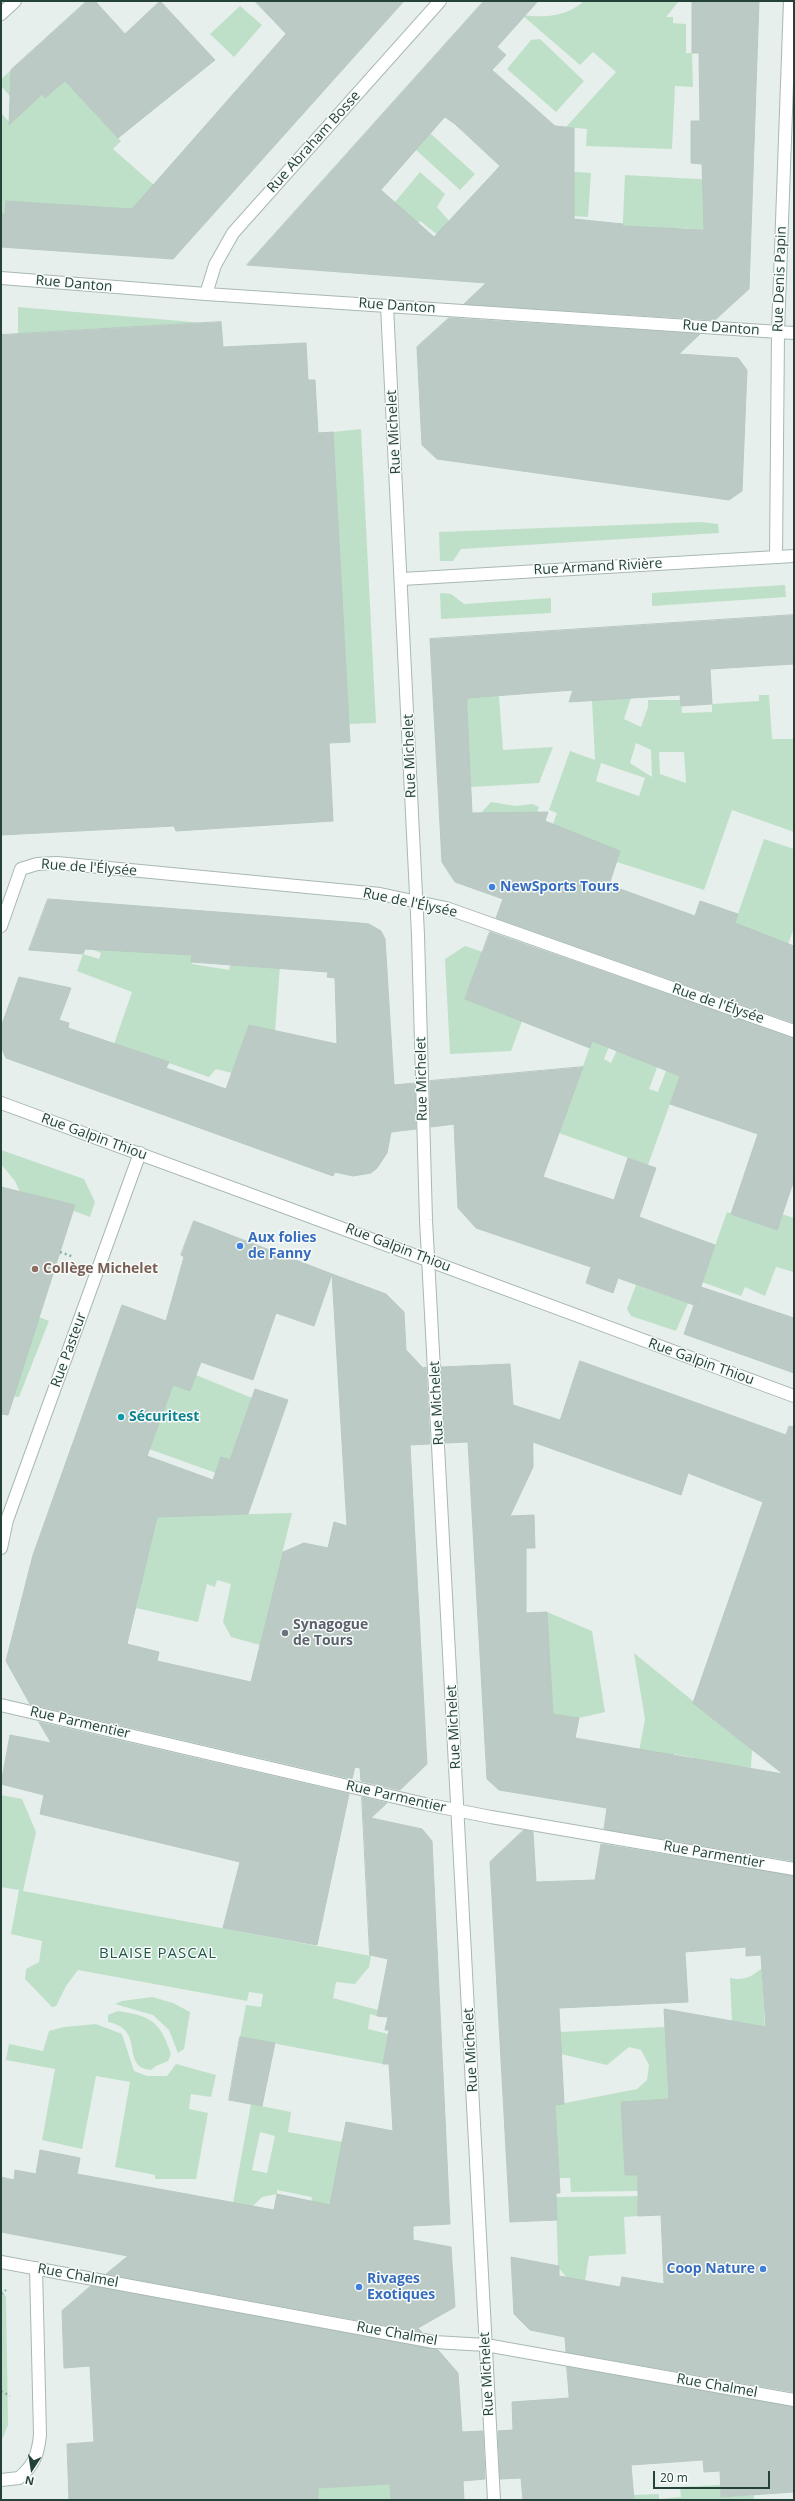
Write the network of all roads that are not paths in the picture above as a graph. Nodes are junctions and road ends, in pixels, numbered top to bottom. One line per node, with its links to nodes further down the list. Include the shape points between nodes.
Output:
1 (15, 1): 4 (street)
2 (440, 1): 6 (street, Rue Abraham Bosse, via 233,233 215,265)
3 (790, 1): 8 (street, Rue Denis Papin)
4 (1, 14)
5 (1, 278): 6 (street, Rue Danton)
6 (206, 294): 7 (street, Rue Danton)
7 (387, 306): 8 (street, Rue Danton); 12 (street, Rue Michelet)
8 (778, 332): 9 (street, Rue Danton); 11 (street, Rue Denis Papin)
9 (794, 333)
10 (794, 556): 11 (street, Rue Armand Rivière)
11 (776, 557): 12 (street, Rue Armand Rivière)
12 (402, 579): 13 (street, Rue Michelet)
13 (416, 902): 14 (street, Rue de l'Élysée, via 380,894 57,863 37,864 21,869); 15 (street, Rue de l'Élysée, via 446,908); 18 (street, Rue Michelet)
14 (1, 926)
15 (794, 1031)
16 (1, 1103): 17 (street, Rue Galpin Thiou)
17 (140, 1153): 18 (street, Rue Galpin Thiou); 20 (street, Rue Pasteur, via 7,1520)
18 (429, 1260): 19 (street, Rue Galpin Thiou); 22 (street, Rue Michelet)
19 (794, 1396)
20 (1, 1548)
21 (1, 1705): 22 (street, Rue Parmentier)
22 (459, 1811): 23 (street, Rue Parmentier); 26 (street, Rue Michelet)
23 (794, 1869)
24 (1, 2262): 25 (street, Rue Chalmel)
25 (36, 2268): 26 (street, Rue Chalmel, via 434,2342); 28 (street, via 40,2435 38,2454 34,2463 19,2478)
26 (486, 2344): 27 (street, Rue Chalmel); 29 (street, Rue Michelet)
27 (794, 2400)
28 (1, 2480)
29 (494, 2500)

